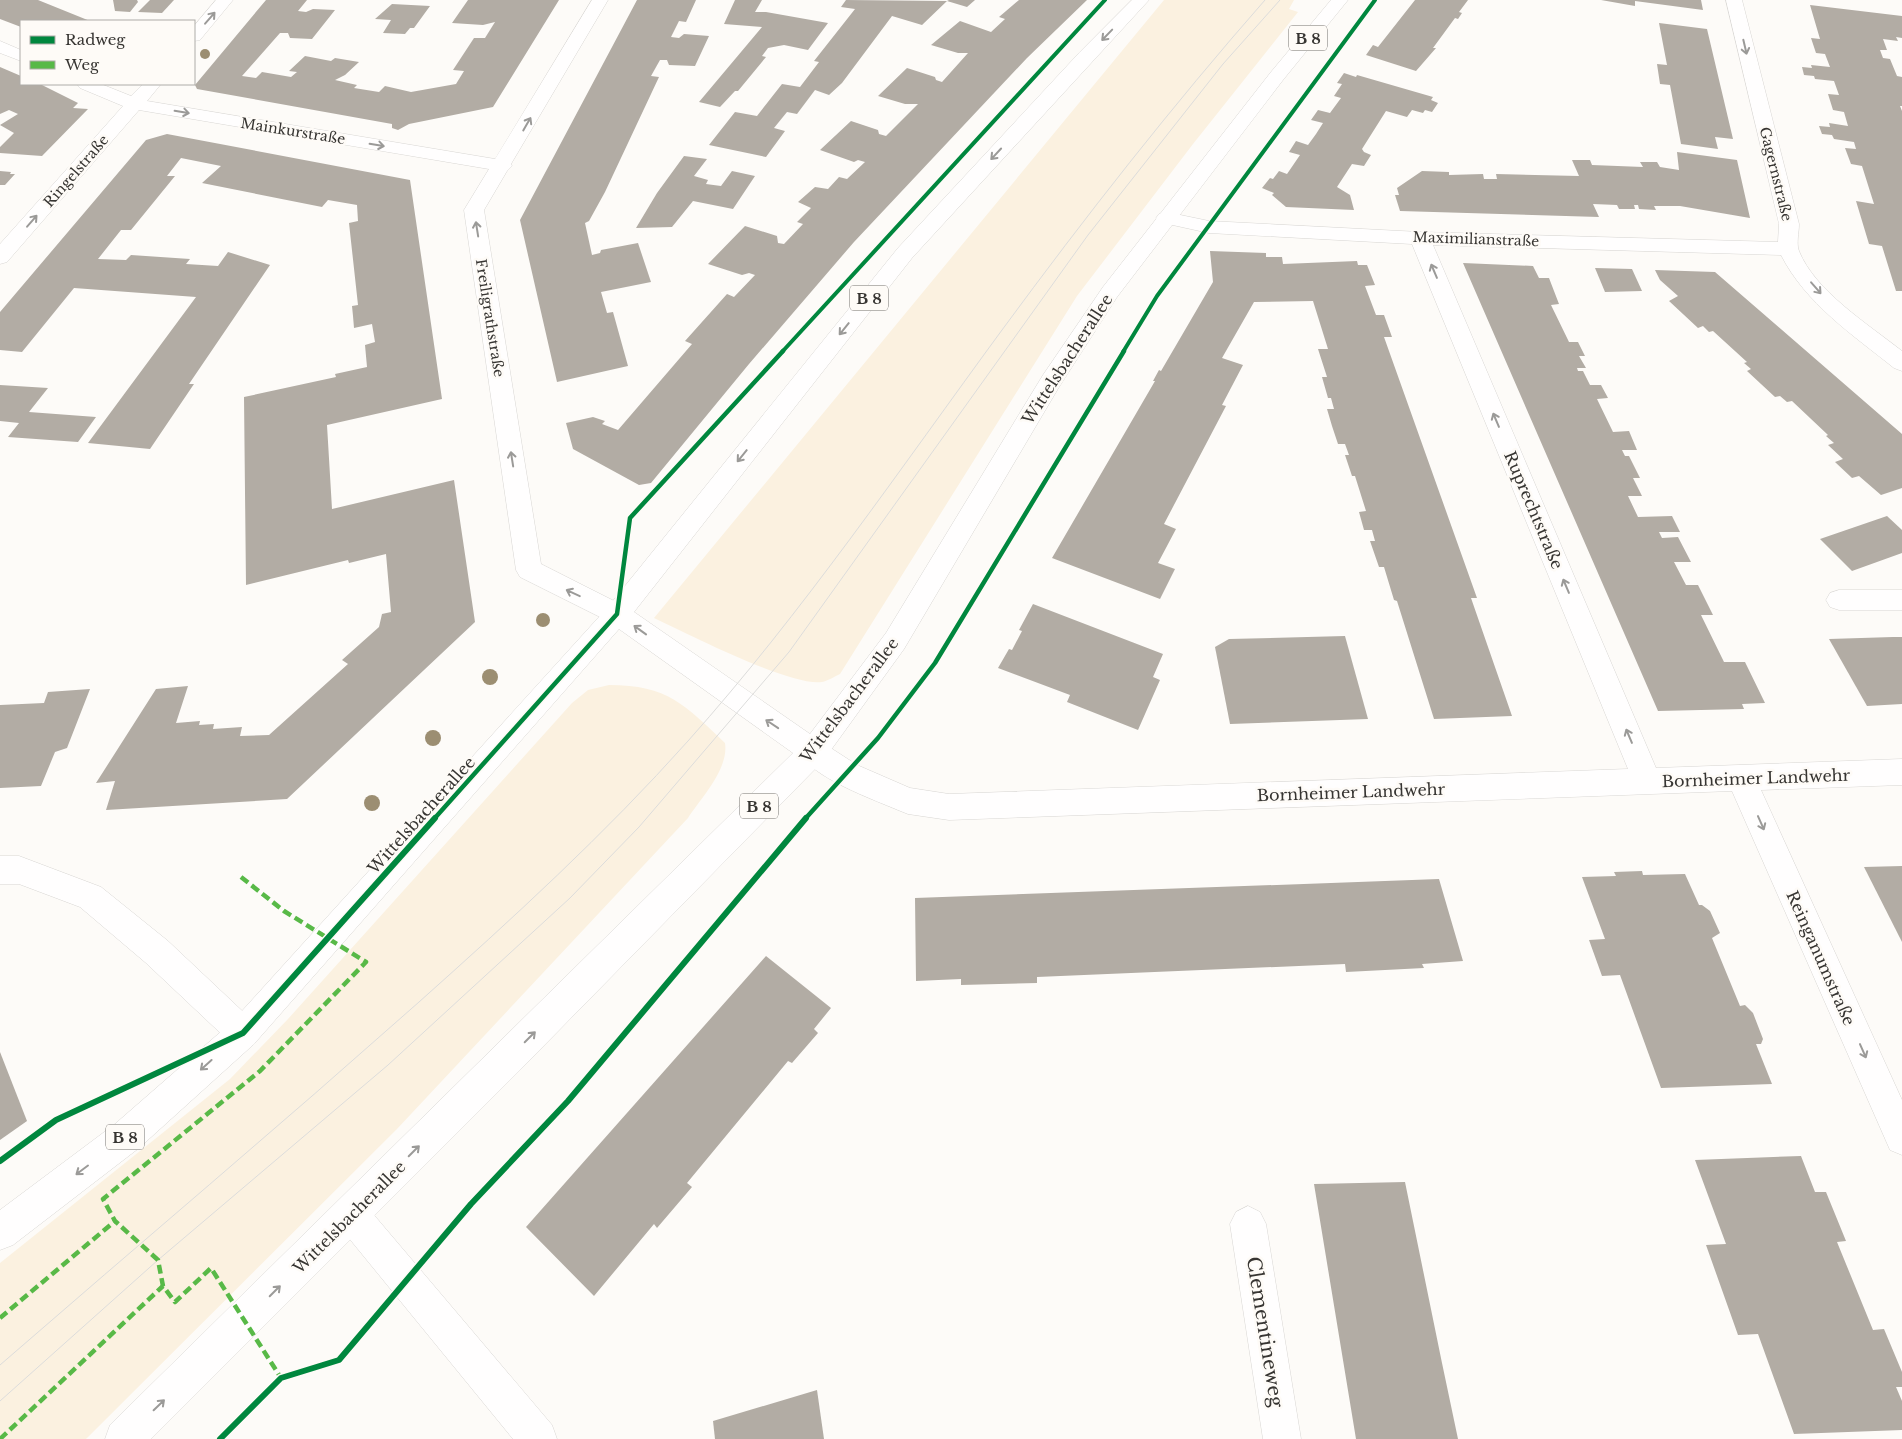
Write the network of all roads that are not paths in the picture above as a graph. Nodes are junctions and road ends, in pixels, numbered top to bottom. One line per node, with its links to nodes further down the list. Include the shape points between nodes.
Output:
1 (225, 0): 6 (street, one-way to 1)
2 (600, 0): 12 (street, Freiligrathstraße, one-way to 2)
3 (1141, 0): 20 (street, Wittelsbacherallee / B 8, one-way to 20, via 1084,57 904,254)
4 (1340, 0): 13 (street, Wittelsbacherallee / B 8)
5 (1734, 0): 15 (street, Gagernstraße, one-way to 15, via 1789,224)
6 (195, 35)
7 (0, 46): 8 (street)
8 (20, 56)
9 (88, 85): 11 (street, Mainkurstraße)
10 (151, 85): 11 (street, Ringelstraße)
11 (134, 104): 12 (street, Mainkurstraße, one-way to 12); 16 (street, Ringelstraße, one-way to 11)
12 (503, 166): 20 (street, Freiligrathstraße, one-way to 12, via 529,570 474,210)
13 (1166, 218): 14 (street, Maximilianstraße, via 1209,227); 21 (street, Wittelsbacherallee / B 8, via 1110,292 1051,380 895,641)
14 (1420, 238): 15 (street, Maximilianstraße); 24 (street, Ruprechtstraße, one-way to 14)
15 (1788, 249): 17 (street, one-way to 17, via 1800,270 1823,296)
16 (0, 258)
17 (1902, 363)
18 (1839, 600): 19 (street)
19 (1902, 600)
20 (617, 614): 21 (street, Bornheimer Landwehr, one-way to 20); 26 (street, Wittelsbacherallee / B 8)
21 (813, 752): 24 (street, Bornheimer Landwehr, via 847,774 908,801 948,807); 28 (street, Wittelsbacherallee / B 8, one-way to 21)
22 (1902, 772): 23 (street, Bornheimer Landwehr)
23 (1741, 778): 24 (street, Bornheimer Landwehr); 27 (street, Reinganumstraße, one-way to 27)
24 (1648, 781)
25 (0, 870): 26 (street, via 19,870 90,897 157,952)
26 (242, 1033): 30 (street, Wittelsbacherallee / B 8, one-way to 30, via 126,1136)
27 (1902, 1138)
28 (351, 1214): 31 (street, Wittelsbacherallee / B 8, one-way to 28); 32 (street)
29 (1248, 1224): 33 (street, Clementineweg)
30 (0, 1232)
31 (124, 1439)
32 (538, 1439)
33 (1282, 1439)

